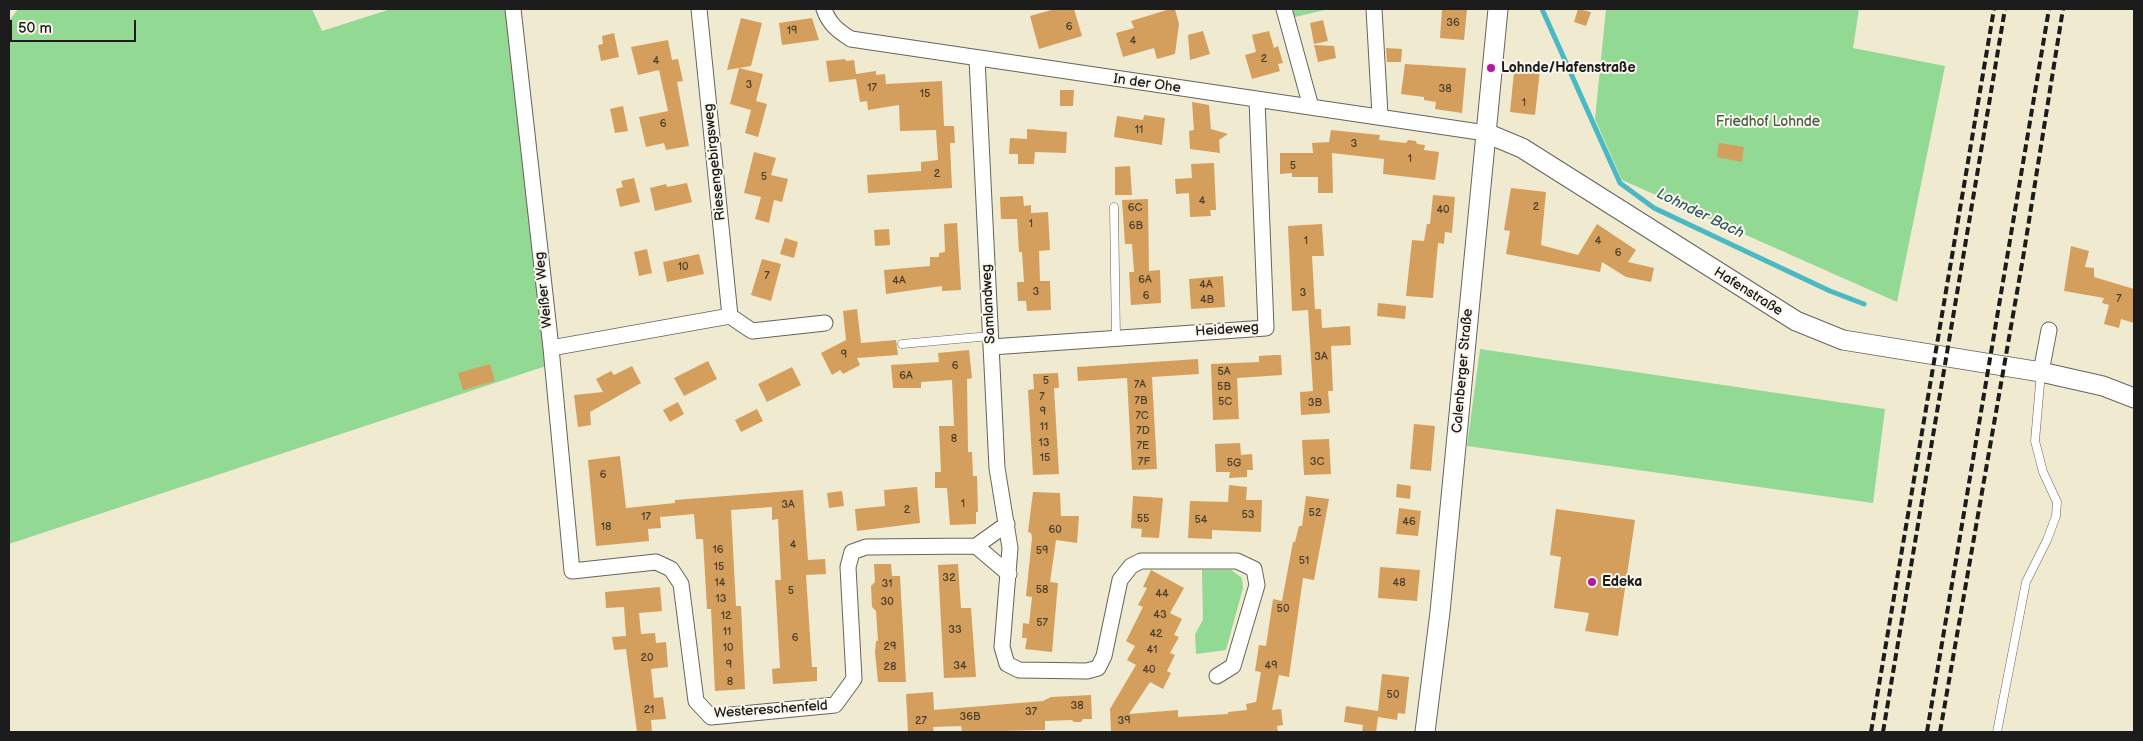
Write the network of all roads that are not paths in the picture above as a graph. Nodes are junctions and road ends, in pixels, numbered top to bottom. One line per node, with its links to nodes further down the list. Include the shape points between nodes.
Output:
1 (512, 9): 19 (street, Weißer Weg)
2 (698, 9): 13 (street, Riesengebirgsweg)
3 (824, 9): 7 (street, In der Ohe, via 837,30 851,40)
4 (1284, 9): 9 (street)
5 (1374, 9): 10 (street)
6 (1498, 9): 11 (street, Calenberger Straße)
7 (977, 60): 8 (street, In der Ohe); 17 (street, Samlandweg)
8 (1257, 100): 9 (street, In der Ohe); 16 (street, Heideweg, via 1266,328)
9 (1310, 107): 10 (street, In der Ohe)
10 (1380, 115): 11 (street, In der Ohe)
11 (1486, 132): 20 (street, Hafenstraße, via 1522,148 1796,321 1843,340); 27 (street, Calenberger Straße, via 1440,612)
12 (1114, 207): 16 (lane)
13 (730, 316): 14 (street, via 752,332); 19 (street)
14 (825, 323)
15 (2049, 330): 20 (street)
16 (1116, 338): 17 (street, Heideweg)
17 (991, 342): 18 (lane); 22 (street, Samlandweg, via 997,468)
18 (902, 344)
19 (551, 348): 24 (street, Weißer Weg)
20 (2042, 372): 21 (street, Hafenstraße, via 2103,386); 28 (lane, via 2035,441 2043,472 2057,502 2056,516 2026,582)
21 (2134, 398)
22 (1007, 524): 23 (street); 25 (street, Samlandweg)
23 (976, 546): 24 (street, Westereschenfeld, via 866,547 852,552 848,567 854,679 835,705 710,717 696,701 680,584 671,569 656,562); 25 (street)
24 (572, 571)
25 (1009, 574): 26 (street, via 1002,647 1007,664 1019,670 1087,671 1098,668 1104,656 1120,580 1131,566 1141,561 1237,561 1254,569 1257,585 1233,666)
26 (1217, 676)
27 (1425, 732)
28 (1997, 732)

